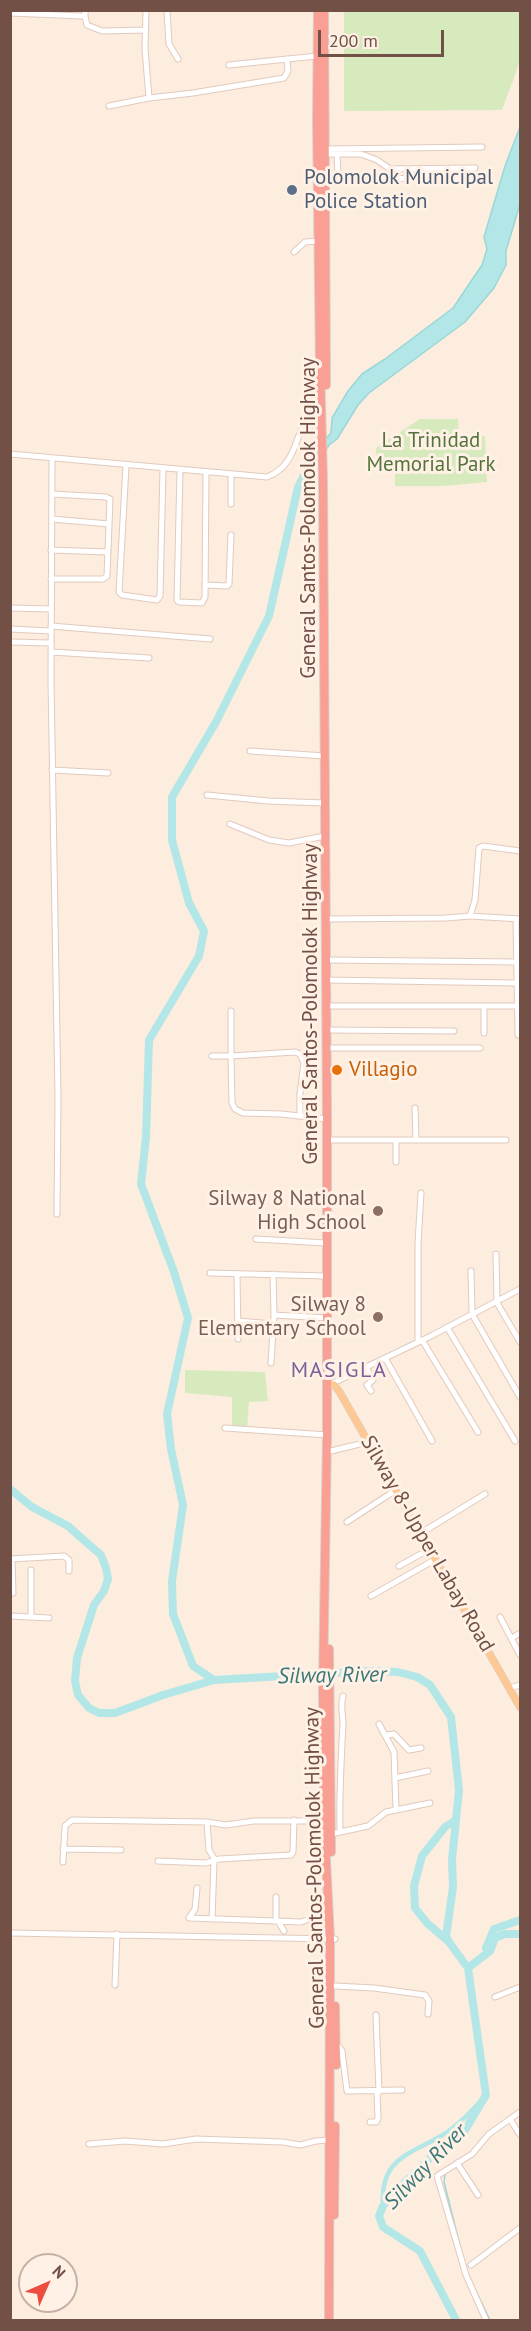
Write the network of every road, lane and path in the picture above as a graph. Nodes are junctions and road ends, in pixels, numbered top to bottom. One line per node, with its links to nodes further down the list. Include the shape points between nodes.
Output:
1 (146, 10): 7 (street)
2 (167, 10): 10 (street, via 169,44)
3 (318, 10): 8 (highway)
4 (324, 10): 15 (highway, General Santos-Polomolok Highway)
5 (85, 13): 6 (street); 7 (street, via 87,25 96,30)
6 (10, 14)
7 (145, 30): 12 (street)
8 (317, 56): 9 (street); 21 (highway)
9 (287, 58): 11 (street); 12 (street, via 284,78)
10 (177, 59)
11 (229, 65)
12 (149, 98): 13 (street)
13 (110, 106)
14 (482, 147): 15 (street)
15 (326, 151): 16 (street); 18 (highway, General Santos-Polomolok Highway)
16 (337, 153): 17 (street, via 361,154 390,169); 19 (street)
17 (475, 168)
18 (326, 178): 19 (street); 26 (highway, General Santos-Polomolok Highway)
19 (338, 178): 20 (street)
20 (478, 179)
21 (319, 241): 22 (street, via 305,242); 23 (highway)
22 (294, 252)
23 (322, 406): 24 (highway); 25 (street, via 309,415)
24 (322, 420): 25 (street); 26 (highway)
25 (302, 431): 34 (street, via 292,458 277,474 263,478)
26 (324, 432): 29 (highway)
27 (10, 454): 28 (street)
28 (52, 459): 30 (street); 35 (street)
29 (324, 464): 54 (highway); 63 (highway, General Santos-Polomolok Highway)
30 (126, 466): 31 (street); 31 (street, via 119,591 122,596 157,600)
31 (163, 469): 32 (street)
32 (180, 470): 33 (street); 43 (street, via 177,600 202,603)
33 (206, 472): 34 (street); 43 (street)
34 (231, 475): 36 (street)
35 (52, 494): 37 (street); 38 (street, via 108,497)
36 (231, 504)
37 (51, 519): 38 (street); 40 (street)
38 (109, 524): 41 (street)
39 (231, 535): 43 (street, via 229,584)
40 (51, 550): 41 (street); 42 (street)
41 (108, 552): 42 (street, via 108,575 104,578)
42 (51, 579): 45 (street)
43 (205, 585)
44 (10, 608): 45 (street)
45 (51, 609): 46 (street)
46 (51, 628): 47 (street); 48 (street); 50 (street)
47 (10, 629)
48 (210, 639)
49 (10, 642): 50 (street)
50 (51, 643): 51 (street)
51 (51, 652): 52 (street); 55 (street)
52 (149, 658)
53 (250, 751): 54 (street)
54 (325, 756): 58 (highway)
55 (52, 770): 56 (street); 90 (street)
56 (108, 773)
57 (207, 795): 58 (street)
58 (325, 803): 60 (highway)
59 (230, 824): 60 (street, via 269,840 289,843)
60 (325, 836): 63 (highway)
61 (520, 850): 62 (street, via 479,848)
62 (471, 916): 63 (street); 64 (street)
63 (327, 919): 65 (highway)
64 (518, 919): 66 (street)
65 (327, 960): 66 (street); 67 (highway)
66 (517, 962): 68 (street)
67 (327, 980): 68 (street); 69 (highway)
68 (517, 982): 71 (street)
69 (327, 1006): 70 (street); 73 (highway)
70 (484, 1006): 71 (street); 75 (street)
71 (517, 1006): 76 (street)
72 (231, 1011): 80 (street)
73 (328, 1030): 74 (street); 77 (highway, General Santos-Polomolok Highway); 83 (highway)
74 (454, 1031)
75 (484, 1033)
76 (518, 1035)
77 (330, 1048): 78 (street); 84 (highway, General Santos-Polomolok Highway)
78 (480, 1048)
79 (212, 1056): 80 (street)
80 (231, 1056): 82 (street, via 231,1103 236,1109 243,1113); 82 (street, via 300,1054 304,1063)
81 (416, 1108): 86 (street)
82 (300, 1115): 83 (street)
83 (327, 1119): 92 (highway)
84 (330, 1140): 85 (street); 113 (highway, General Santos-Polomolok Highway)
85 (396, 1140): 86 (street); 88 (street)
86 (416, 1140): 87 (street)
87 (506, 1140)
88 (396, 1162)
89 (421, 1193): 108 (street)
90 (57, 1214)
91 (256, 1239): 92 (street)
92 (326, 1242): 98 (highway)
93 (496, 1254): 100 (street)
94 (471, 1271): 101 (street)
95 (210, 1273): 96 (street)
96 (237, 1274): 97 (street); 104 (street)
97 (273, 1274): 98 (street); 102 (street)
98 (326, 1276): 103 (highway)
99 (520, 1289): 100 (street)
100 (497, 1301): 101 (street); 109 (street)
101 (472, 1314): 106 (street); 115 (street)
102 (274, 1315): 103 (street); 105 (street)
103 (327, 1318): 113 (highway)
104 (238, 1321): 105 (street); 107 (street)
105 (273, 1324): 111 (street)
106 (447, 1327): 108 (street); 120 (street)
107 (238, 1340)
108 (420, 1341): 110 (street); 117 (street)
109 (520, 1342)
110 (385, 1358): 112 (street); 119 (street)
111 (272, 1363)
112 (366, 1367): 113 (street); 114 (street, via 373,1380 368,1385)
113 (329, 1384): 118 (highway); 121 (main road, Silway 8-Upper Labay Road, via 339,1391); 122 (highway, General Santos-Polomolok Highway)
114 (371, 1391)
115 (520, 1397)
116 (225, 1428): 118 (street)
117 (478, 1432)
118 (327, 1435): 142 (highway)
119 (432, 1441)
120 (515, 1441)
121 (368, 1442): 122 (street); 123 (main road, Silway 8-Upper Labay Road)
122 (330, 1451): 142 (highway, General Santos-Polomolok Highway)
123 (396, 1490): 125 (street); 126 (main road, Silway 8-Upper Labay Road)
124 (485, 1494): 126 (street)
125 (347, 1522)
126 (421, 1533): 127 (main road, Silway 8-Upper Labay Road)
127 (430, 1549): 129 (main road, Silway 8-Upper Labay Road); 130 (street)
128 (11, 1559): 132 (street, via 64,1556 69,1560); 133 (street)
129 (436, 1559): 134 (street); 145 (main road, Silway 8-Upper Labay Road)
130 (399, 1566)
131 (31, 1570): 136 (street)
132 (69, 1571)
133 (13, 1593)
134 (371, 1596)
135 (10, 1616): 136 (street)
136 (32, 1617): 138 (street)
137 (500, 1617): 140 (street)
138 (49, 1618)
139 (520, 1633): 140 (street)
140 (512, 1638): 141 (street)
141 (520, 1655)
142 (326, 1657): 144 (highway)
143 (520, 1684): 145 (street)
144 (326, 1687): 156 (highway); 159 (highway, General Santos-Polomolok Highway)
145 (510, 1689): 147 (main road, Silway 8-Upper Labay Road)
146 (343, 1696): 158 (street)
147 (520, 1707)
148 (380, 1724): 149 (street)
149 (386, 1735): 150 (street, via 394,1734 409,1750); 152 (street, via 394,1752)
150 (421, 1748)
151 (428, 1771): 152 (street)
152 (395, 1778): 154 (street)
153 (430, 1803): 154 (street)
154 (396, 1810): 158 (street, via 381,1815 368,1826)
155 (294, 1820): 156 (street); 157 (street, via 226,1825); 162 (street, via 291,1855)
156 (324, 1821): 173 (highway)
157 (207, 1822): 160 (street, via 72,1820 65,1826); 162 (street)
158 (340, 1832): 159 (street)
159 (331, 1834): 173 (highway, General Santos-Polomolok Highway)
160 (63, 1849): 161 (street); 164 (street)
161 (121, 1850)
162 (214, 1860): 163 (street); 167 (street)
163 (158, 1861)
164 (63, 1862)
165 (197, 1888): 167 (street, via 195,1909 188,1919)
166 (276, 1897): 169 (street)
167 (212, 1919): 169 (street)
168 (310, 1919): 169 (street)
169 (277, 1921): 170 (street)
170 (284, 1931)
171 (10, 1934): 172 (street)
172 (117, 1934): 173 (street); 174 (street)
173 (332, 1939): 175 (highway, General Santos-Polomolok Highway); 187 (highway)
174 (115, 1985)
175 (335, 1986): 178 (street, via 425,1995 429,2001); 180 (highway, General Santos-Polomolok Highway)
176 (520, 1987): 177 (street)
177 (495, 1997)
178 (428, 2014)
179 (376, 2015): 182 (street)
180 (336, 2043): 182 (street, via 342,2054 347,2091); 194 (highway, General Santos-Polomolok Highway)
181 (402, 2090): 182 (street)
182 (378, 2092): 185 (street, via 378,2119)
183 (520, 2112): 184 (street)
184 (510, 2119): 186 (street); 189 (street)
185 (370, 2122)
186 (520, 2135)
187 (329, 2140): 188 (street, via 300,2145 196,2139 174,2144); 193 (highway)
188 (89, 2144)
189 (457, 2163): 190 (street); 195 (street, via 441,2171 437,2178 466,2275)
190 (478, 2195)
191 (520, 2228): 192 (street)
192 (471, 2265)
193 (329, 2320)
194 (334, 2320)
195 (486, 2320)

